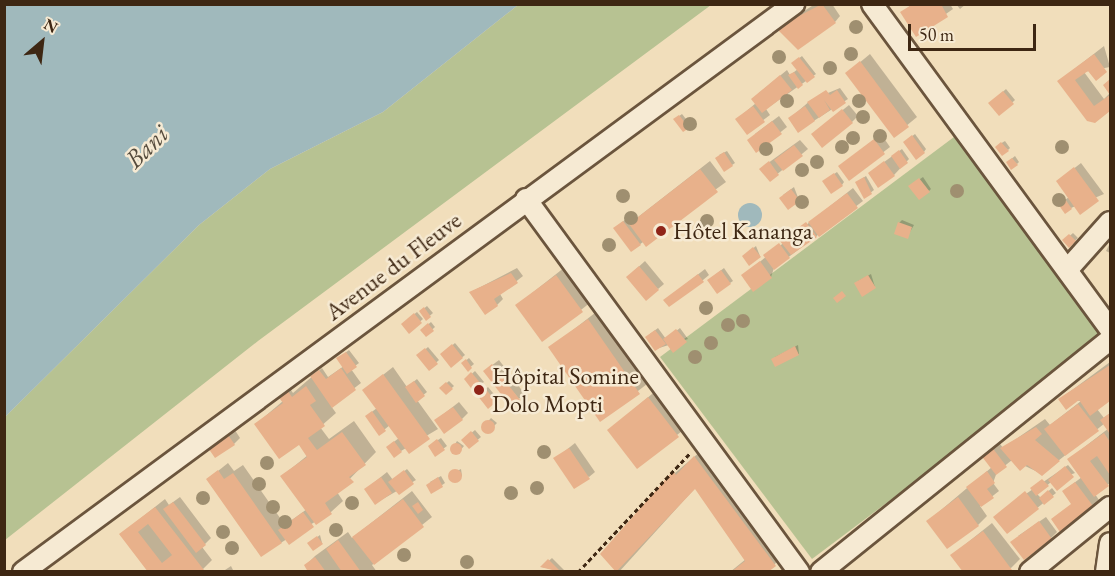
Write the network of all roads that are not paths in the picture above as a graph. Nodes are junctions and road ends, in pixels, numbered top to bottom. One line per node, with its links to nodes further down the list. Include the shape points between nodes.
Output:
1 (794, 4): 3 (street, Avenue du Fleuve)
2 (872, 4): 5 (street)
3 (526, 199): 10 (street, Avenue du Fleuve); 11 (street)
4 (1110, 222): 5 (street)
5 (1068, 269): 6 (street)
6 (1110, 329)
7 (1110, 340): 12 (street)
8 (1110, 507): 13 (street)
9 (1110, 543): 14 (street)
10 (23, 572)
11 (799, 572)
12 (821, 572)
13 (1030, 572)
14 (1106, 572)

